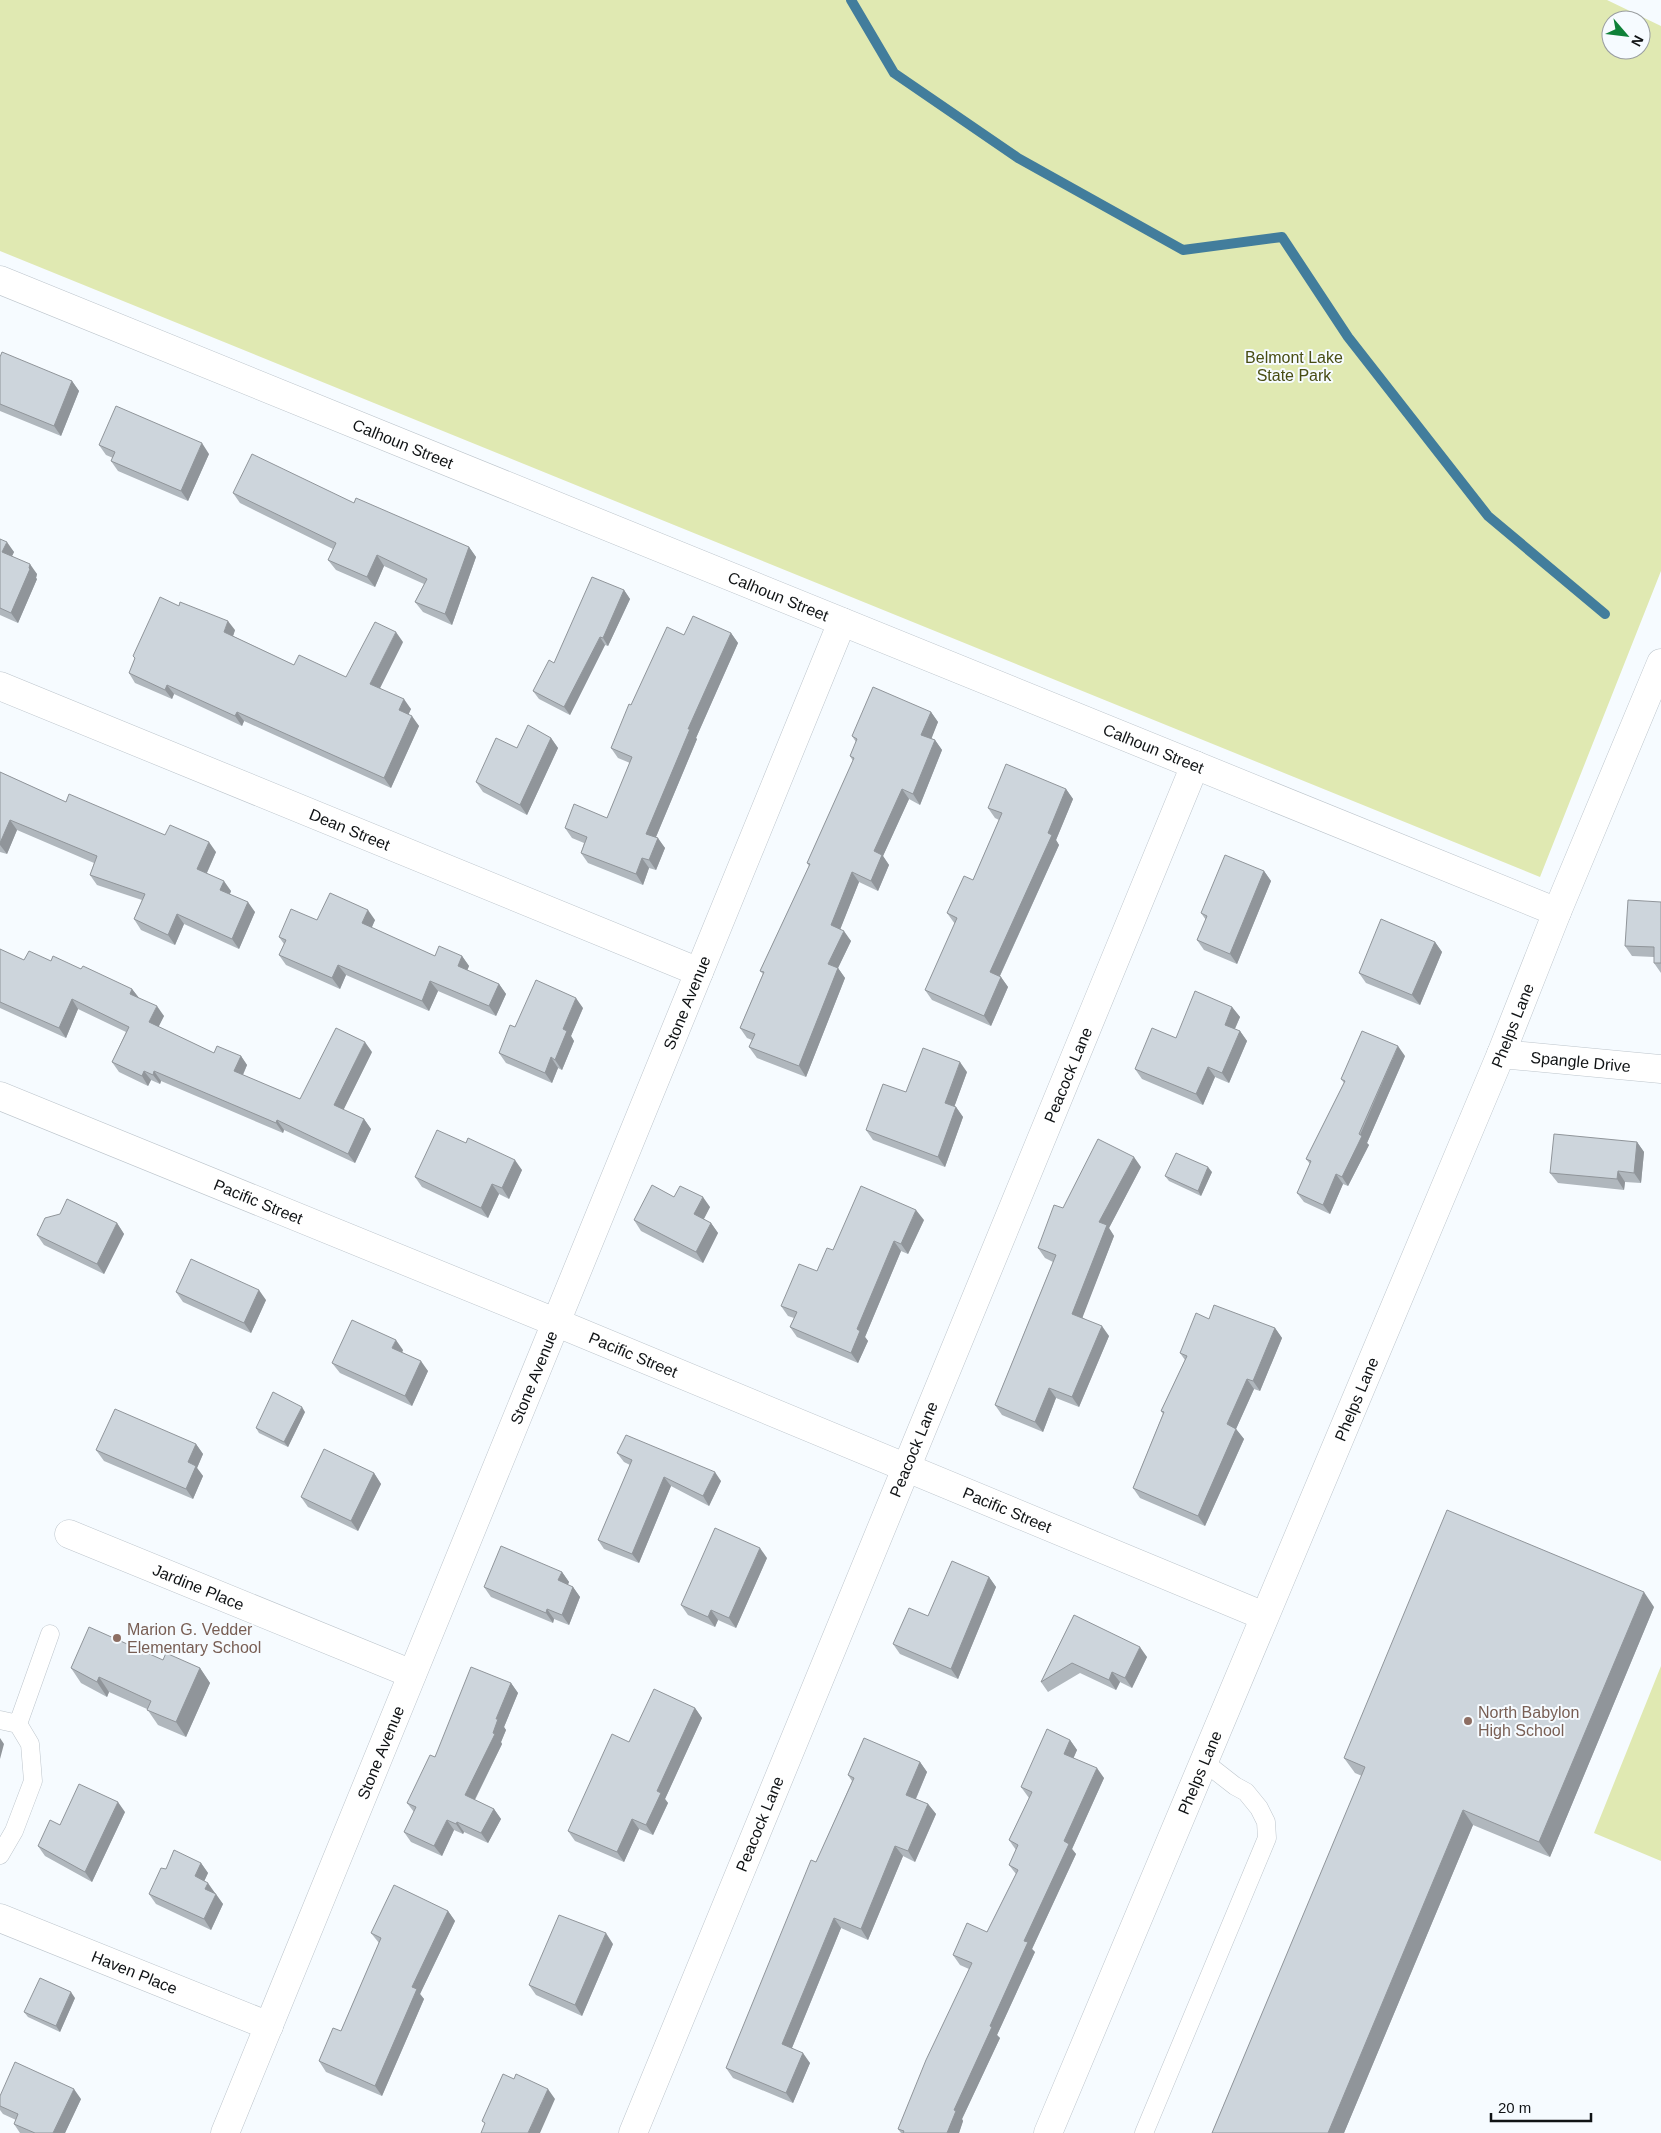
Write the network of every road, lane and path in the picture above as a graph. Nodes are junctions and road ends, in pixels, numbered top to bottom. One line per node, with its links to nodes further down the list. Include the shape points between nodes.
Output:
1 (0, 280): 2 (street, Calhoun Street)
2 (842, 622): 5 (street, Calhoun Street); 7 (street, Stone Avenue)
3 (1661, 662): 6 (street, Phelps Lane)
4 (0, 686): 7 (street, Dean Street)
5 (1195, 765): 6 (street, Calhoun Street); 12 (street, Peacock Lane)
6 (1557, 912): 8 (street, Phelps Lane)
7 (699, 972): 11 (street, Stone Avenue)
8 (1502, 1054): 9 (street, Spangle Drive); 14 (street, Phelps Lane)
9 (1661, 1069)
10 (0, 1096): 11 (street, Pacific Street)
11 (555, 1322): 12 (street, Pacific Street); 16 (street, Stone Avenue)
12 (907, 1468): 14 (street, Pacific Street); 24 (street, Peacock Lane, via 818,1677)
13 (69, 1534): 16 (street, Jardine Place)
14 (1264, 1616): 19 (street, Phelps Lane)
15 (50, 1634): 18 (lane)
16 (412, 1674): 22 (street, Stone Avenue)
17 (0, 1720): 18 (lane)
18 (18, 1724): 20 (lane, via 30,1744 33,1781 14,1831)
19 (1204, 1761): 25 (street, Phelps Lane); 26 (lane, via 1246,1792 1260,1808 1266,1822 1267,1838)
20 (0, 1855)
21 (0, 1918): 22 (street, Haven Place)
22 (269, 2026): 23 (street, Stone Avenue)
23 (225, 2133)
24 (633, 2133)
25 (1048, 2133)
26 (1144, 2133)

